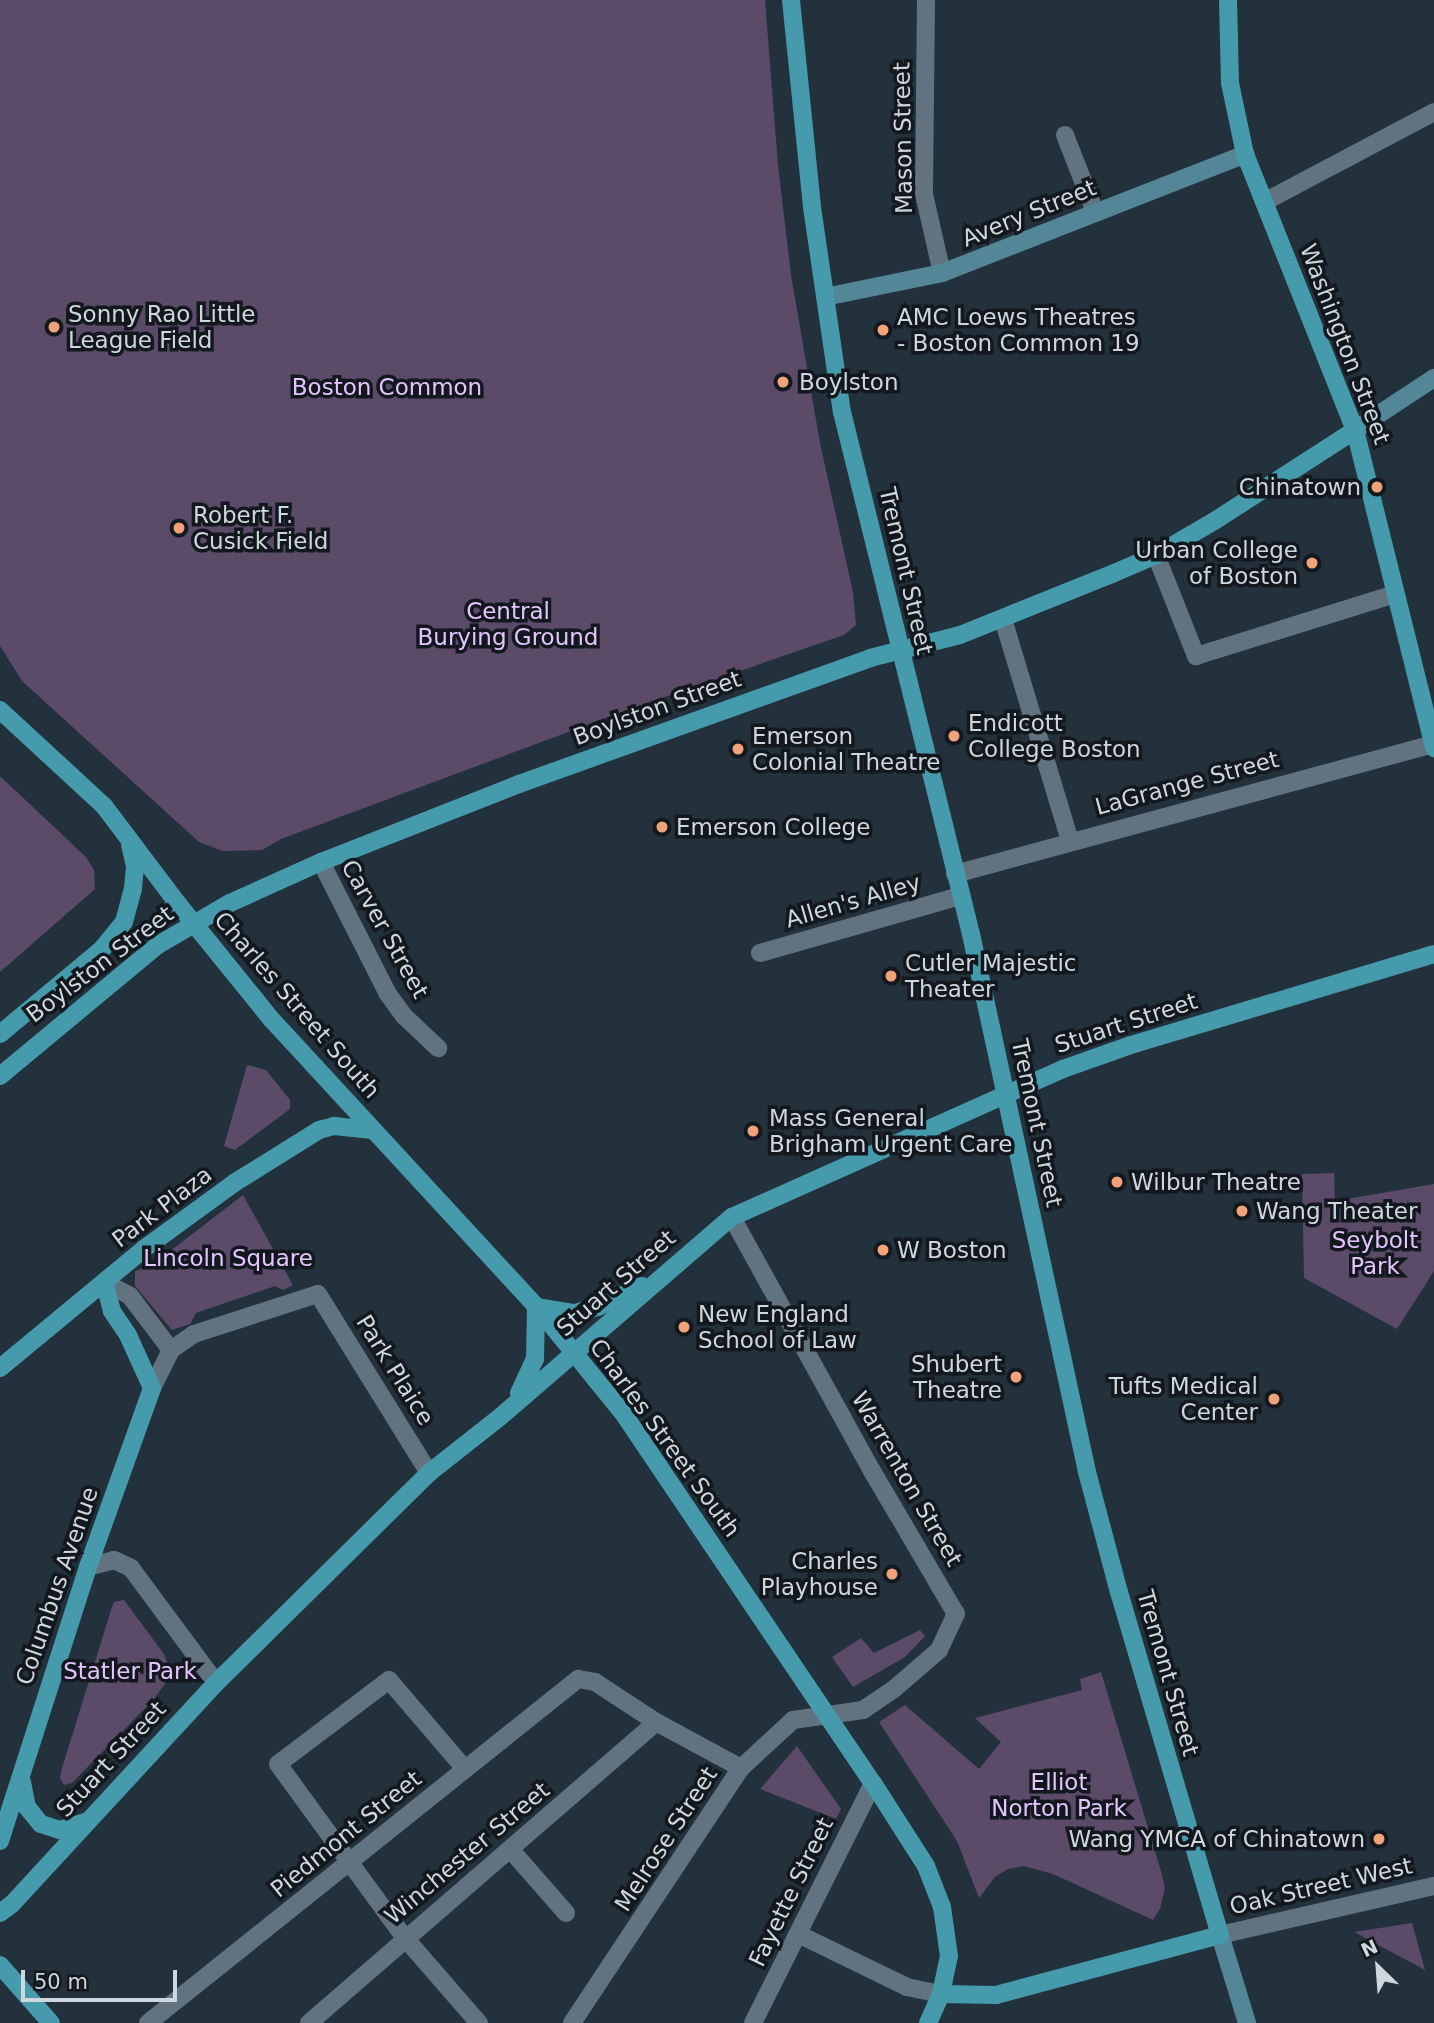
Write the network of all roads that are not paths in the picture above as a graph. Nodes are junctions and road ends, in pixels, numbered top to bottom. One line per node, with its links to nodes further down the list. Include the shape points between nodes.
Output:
1 (791, 0): 10 (main road, Tremont Street, via 797,84)
2 (926, 0): 9 (street, Mason Street, via 924,194)
3 (1228, 0): 6 (main road, Washington Street, via 1230,83)
4 (1434, 112): 7 (street)
5 (1065, 135): 8 (street)
6 (1245, 154): 7 (main road, Washington Street); 8 (main road, Avery Street)
7 (1264, 202): 12 (main road, Washington Street)
8 (1095, 212): 9 (main road, Avery Street)
9 (942, 273): 10 (main road, Avery Street)
10 (825, 297): 16 (main road, Tremont Street, via 842,412)
11 (1434, 378): 12 (main road)
12 (1355, 430): 13 (main road, Boylston Street); 14 (main road, Washington Street)
13 (1156, 555): 14 (street, via 1196,656); 15 (main road, Boylston Street)
14 (1395, 594): 17 (main road, Washington Street)
15 (1003, 619): 16 (main road, Boylston Street); 21 (street)
16 (900, 650): 22 (main road, Boylston Street, via 656,734); 23 (main road, Tremont Street)
17 (1428, 700): 19 (main road, Washington Street)
18 (0, 710): 20 (main road, Charles Street South, via 103,806)
19 (1433, 746): 21 (street, LaGrange Street)
20 (129, 841): 25 (main road, Charles Street South); 28 (main road, Boylston Street, via 135,866 124,922 102,949)
21 (1070, 841): 23 (street, LaGrange Street)
22 (321, 862): 25 (main road, Boylston Street); 29 (street, Carver Street, via 388,994)
23 (955, 874): 24 (main road, Tremont Street)
24 (960, 896): 26 (street, Allen's Alley); 31 (main road, Tremont Street, via 998,1054)
25 (194, 923): 30 (main road, Boylston Street, via 127,970); 32 (main road, Charles Street South, via 272,1020)
26 (760, 953)
27 (1434, 954): 31 (main road, Stuart Street, via 1130,1045)
28 (0, 1034)
29 (438, 1048)
30 (0, 1076)
31 (1003, 1094): 33 (main road, Stuart Street); 59 (main road, Tremont Street, via 1087,1472)
32 (373, 1130): 35 (main road, Park Plaza, via 334,1126 310,1135 213,1198); 36 (main road, Charles Street South)
33 (732, 1217): 34 (main road, Stuart Street); 45 (street, Warrenton Street, via 956,1614 939,1650 903,1682 863,1710)
34 (661, 1277): 36 (main road, via 588,1311 562,1313); 38 (main road, Stuart Street)
35 (104, 1282): 37 (street, via 130,1296); 39 (main road, Park Plaza); 40 (main road, via 112,1311)
36 (536, 1307): 38 (main road, Charles Street South); 41 (main road, via 532,1371)
37 (172, 1350): 40 (street, Columbus Avenue); 42 (street, Park Plaice, via 194,1334 318,1294)
38 (575, 1352): 41 (main road, Stuart Street); 45 (main road, Charles Street South, via 623,1413)
39 (0, 1368)
40 (152, 1388): 43 (main road, Columbus Avenue)
41 (500, 1417): 42 (main road, Stuart Street)
42 (429, 1473): 44 (main road, Stuart Street)
43 (88, 1567): 44 (street, via 114,1560 131,1568); 49 (main road, Columbus Avenue)
44 (216, 1683): 51 (main road, Stuart Street)
45 (827, 1714): 47 (street, Melrose Street, via 793,1720); 50 (main road, Charles Street South)
46 (656, 1722): 47 (street); 48 (street, Piedmont Street, via 589,1678 573,1681); 53 (street, Winchester Street)
47 (741, 1768): 67 (street, Melrose Street)
48 (465, 1769): 54 (street, Piedmont Street); 54 (street, via 389,1679 278,1765)
49 (22, 1775): 51 (main road, via 27,1807 41,1824 60,1830); 52 (main road, Columbus Avenue)
50 (873, 1783): 58 (street, Fayette Street); 62 (main road, Charles Street South, via 926,1866 942,1907 949,1956)
51 (89, 1819): 56 (main road, Stuart Street)
52 (0, 1841)
53 (510, 1849): 57 (street); 60 (street, Winchester Street)
54 (351, 1863): 60 (street); 64 (street, Piedmont Street)
55 (1434, 1886): 59 (street, Oak Street West)
56 (0, 1913)
57 (566, 1913)
58 (798, 1934): 62 (street, via 907,1987); 68 (street, Fayette Street)
59 (1220, 1935): 62 (main road, via 996,1996); 70 (main road)
60 (405, 1938): 65 (street, Winchester Street); 66 (street)
61 (0, 1965): 63 (main road)
62 (941, 1994): 69 (main road)
63 (51, 2023)
64 (148, 2023)
65 (309, 2023)
66 (479, 2023)
67 (572, 2023)
68 (753, 2023)
69 (928, 2023)
70 (1247, 2023)

